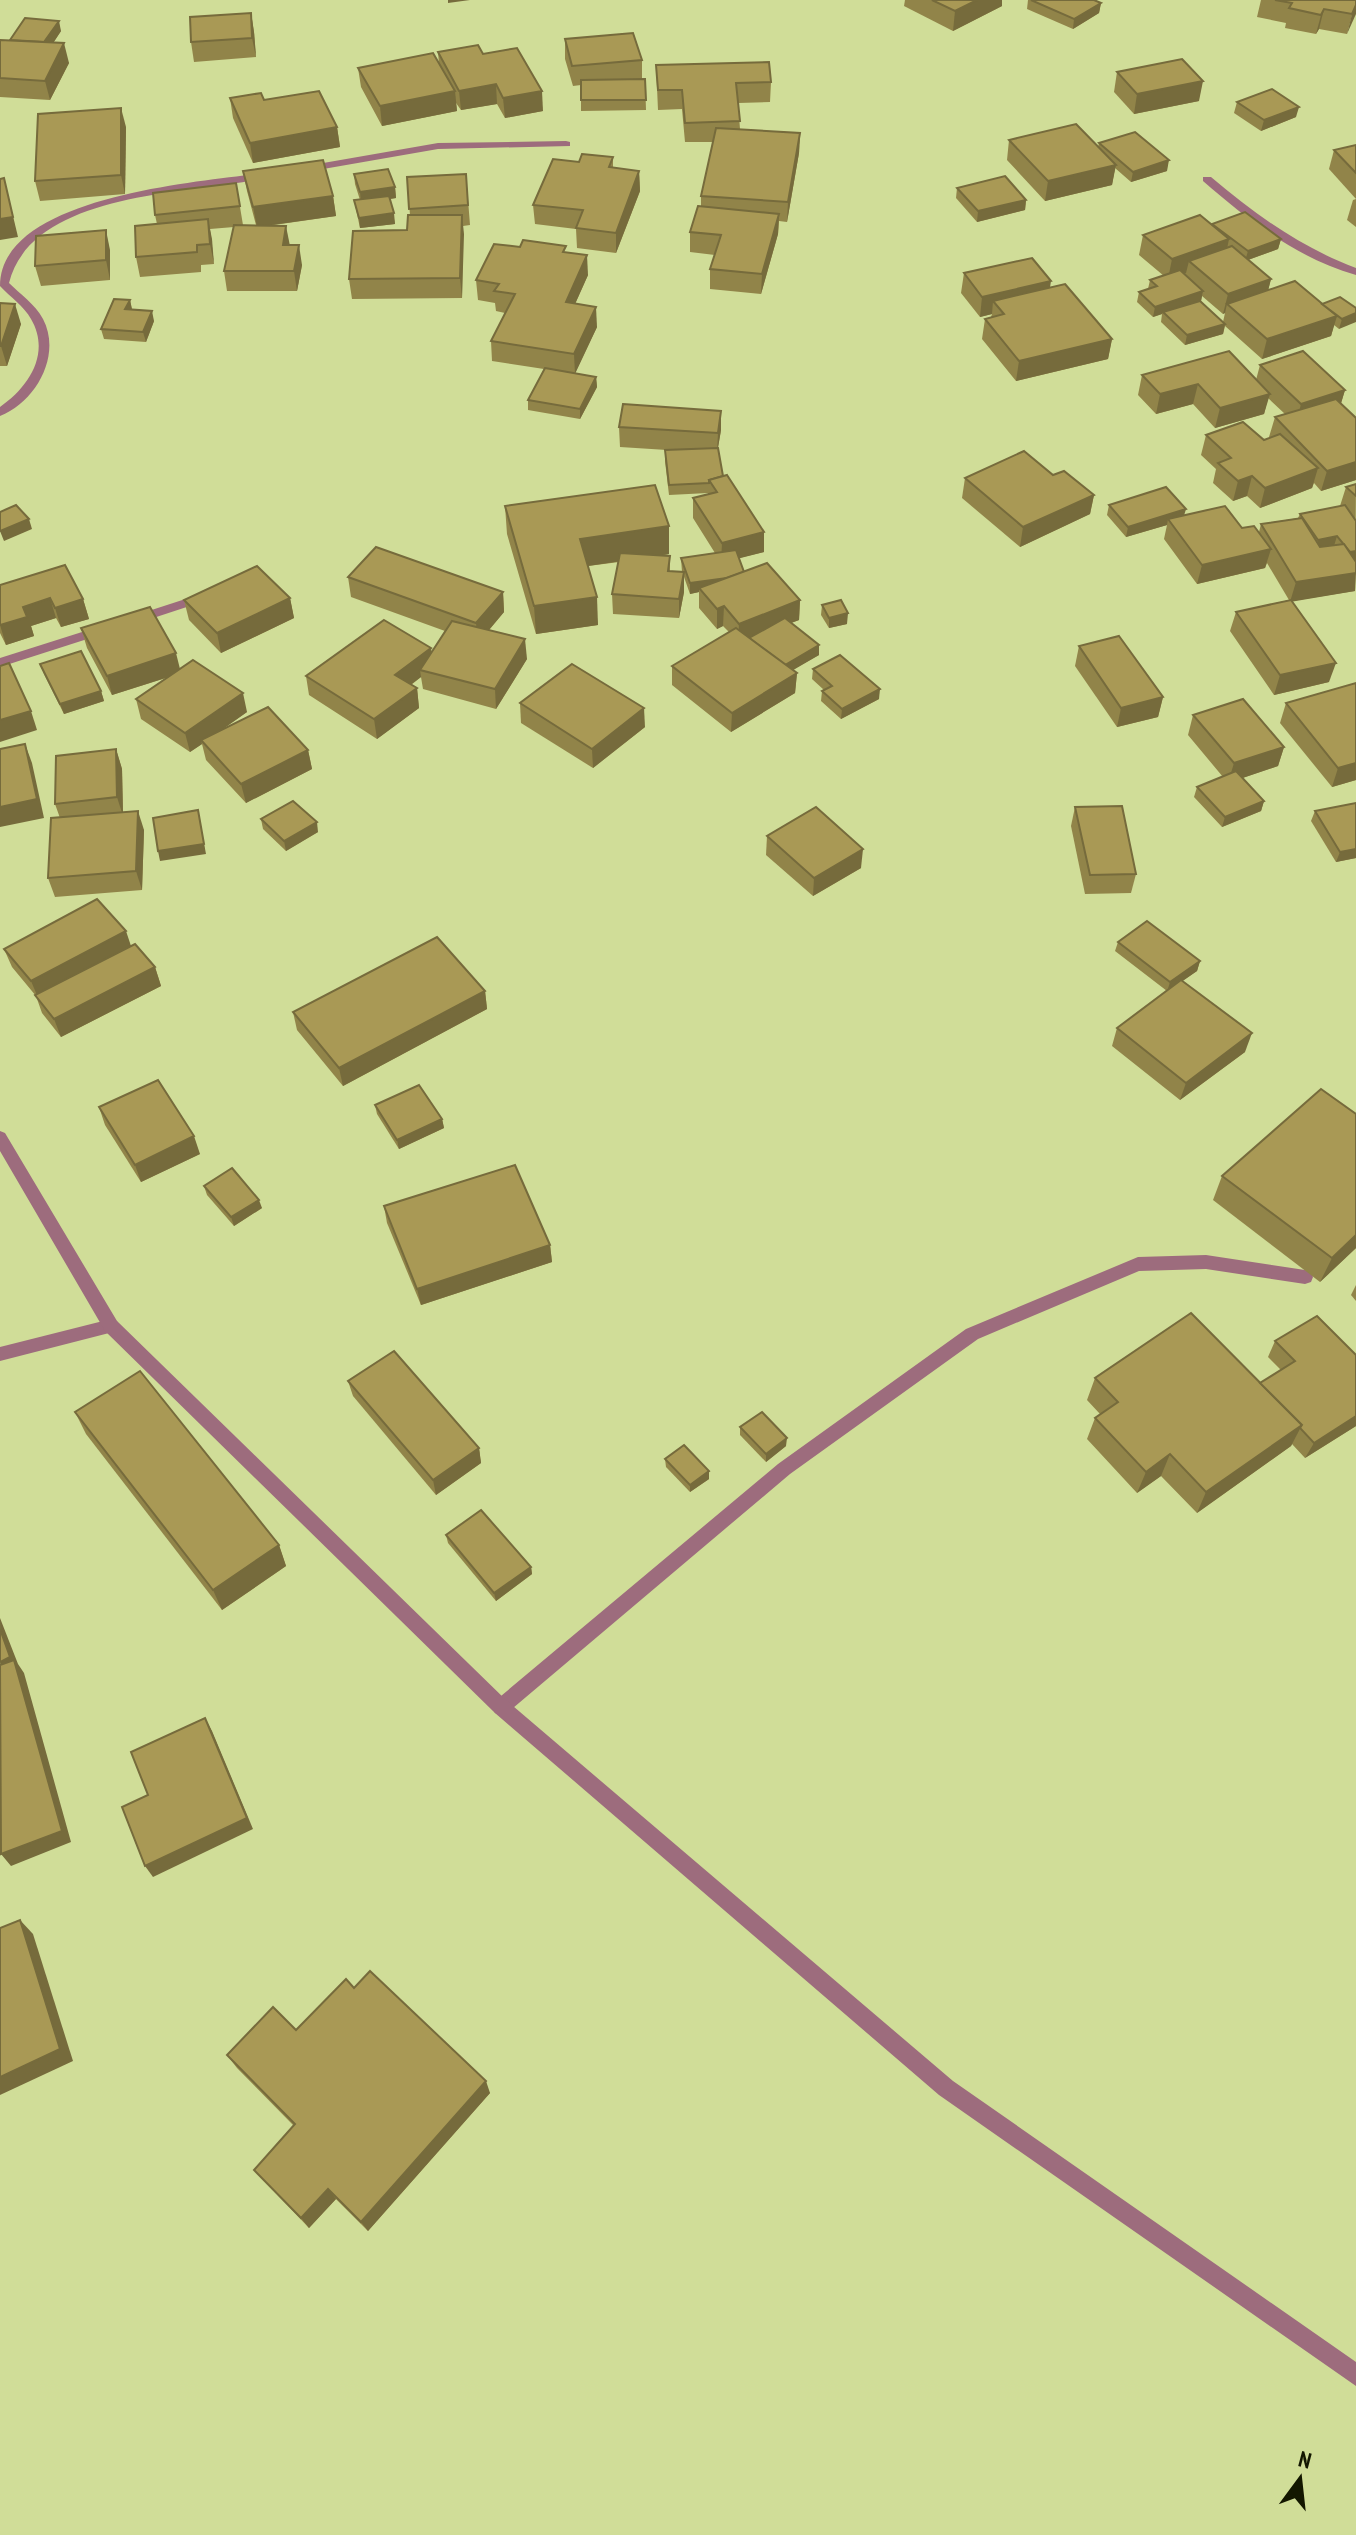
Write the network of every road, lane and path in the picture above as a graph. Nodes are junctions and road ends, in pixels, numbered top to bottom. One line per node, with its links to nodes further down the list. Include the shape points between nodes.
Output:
1 (566, 144): 2 (street, via 438,146)
2 (294, 171)
3 (278, 173): 6 (street, via 120,200 70,214 39,231 10,260 3,283 37,317 45,342 43,367 16,403)
4 (1207, 179): 5 (street, via 1261,227 1315,258)
5 (1356, 272)
6 (0, 412)
7 (219, 593): 8 (street)
8 (0, 663)
9 (0, 1137): 11 (street)
10 (1305, 1277): 13 (street, via 1206,1262 1138,1264 972,1334 784,1469)
11 (111, 1326): 12 (street); 13 (street)
12 (0, 1354)
13 (501, 1707): 14 (street, via 946,2088)
14 (1356, 2375)

